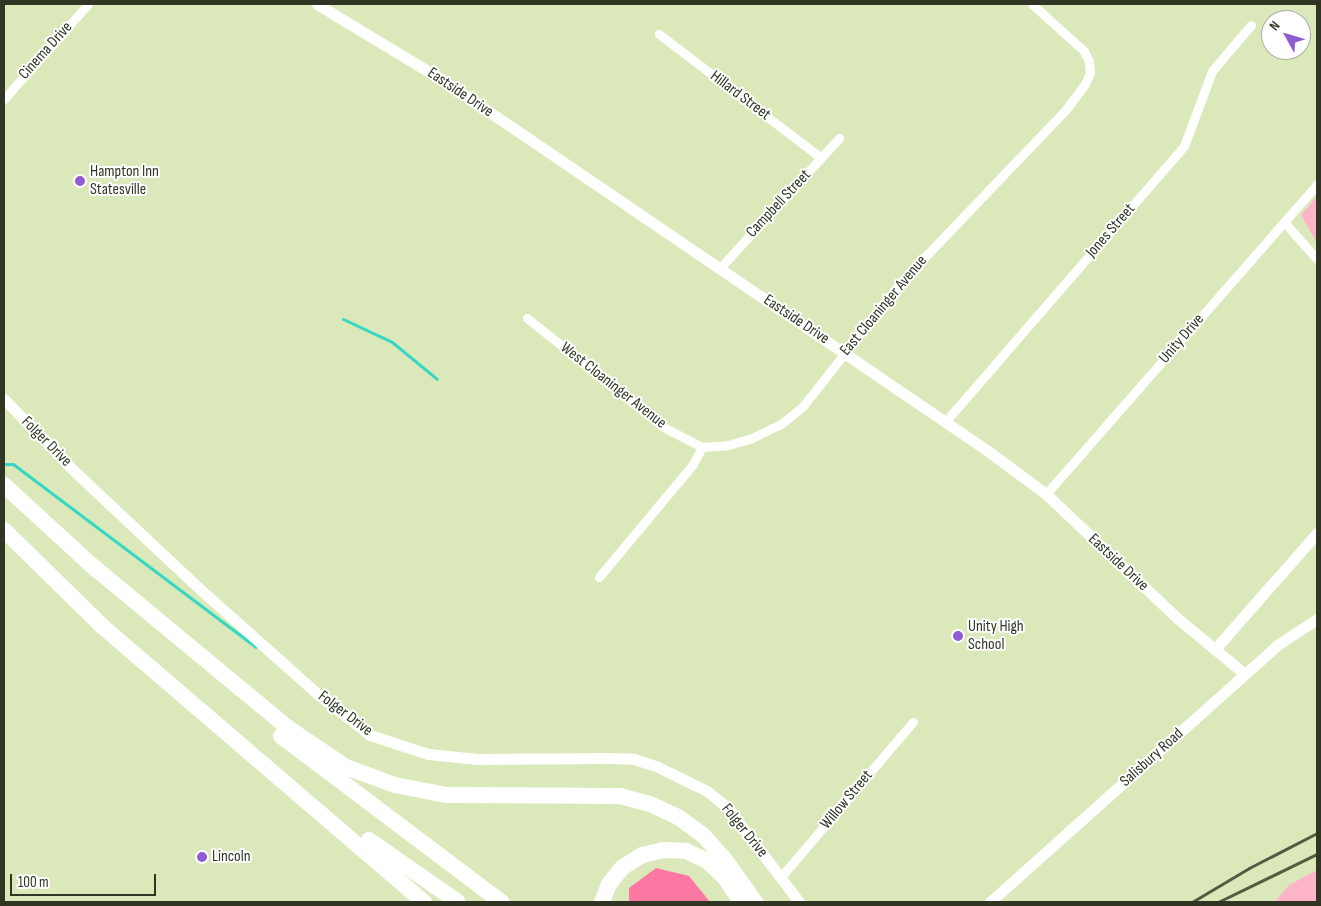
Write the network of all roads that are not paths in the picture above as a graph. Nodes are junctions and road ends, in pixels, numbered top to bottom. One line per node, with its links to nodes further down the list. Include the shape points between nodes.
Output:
1 (88, 4): 6 (street, Cinema Drive)
2 (317, 4): 12 (street, Eastside Drive, via 444,81)
3 (1032, 4): 14 (street, East Cloaninger Avenue, via 1084,51 1090,67 1085,84 1067,108 907,276)
4 (1251, 25): 16 (street, Jones Street, via 1212,71 1184,146)
5 (659, 34): 8 (street, Hillard Street)
6 (4, 99)
7 (839, 138): 8 (street, Campbell Street)
8 (822, 158): 12 (street, Campbell Street)
9 (1317, 184): 10 (street, Unity Drive)
10 (1284, 222): 11 (street); 19 (street, Unity Drive)
11 (1317, 259)
12 (719, 270): 14 (street, Eastside Drive)
13 (527, 318): 17 (street, West Cloaninger Avenue, via 665,428)
14 (844, 352): 16 (street, Eastside Drive); 17 (street, East Cloaninger Avenue, via 803,406 781,424 728,445)
15 (4, 399): 29 (street, Folger Drive, via 72,469 202,590 328,703 370,735 428,754 476,759 634,759 656,766 707,791 727,807)
16 (945, 422): 19 (street, Eastside Drive)
17 (702, 447): 23 (street, via 693,464)
18 (4, 485): 22 (highway)
19 (1046, 494): 25 (street, Eastside Drive, via 1116,562)
20 (4, 530): 28 (highway, via 103,627)
21 (1317, 533): 25 (street)
22 (90, 564): 32 (highway, via 267,725 371,807); 35 (highway, via 288,728 346,767 395,785 447,795 620,796 650,804 678,817 703,835)
23 (600, 577)
24 (1317, 619): 26 (street, Salisbury Road, via 1277,645)
25 (1216, 649): 26 (street, Eastside Drive)
26 (1245, 674): 37 (street, Salisbury Road)
27 (914, 722): 29 (street, Willow Street)
28 (287, 783): 30 (highway); 31 (highway)
29 (780, 878): 36 (street, Folger Drive)
30 (424, 902)
31 (458, 902)
32 (501, 902)
33 (602, 902): 34 (highway, via 609,884 623,867 642,855 663,850 686,851 708,861 725,878)
34 (741, 902)
35 (755, 902)
36 (799, 902)
37 (990, 902)

